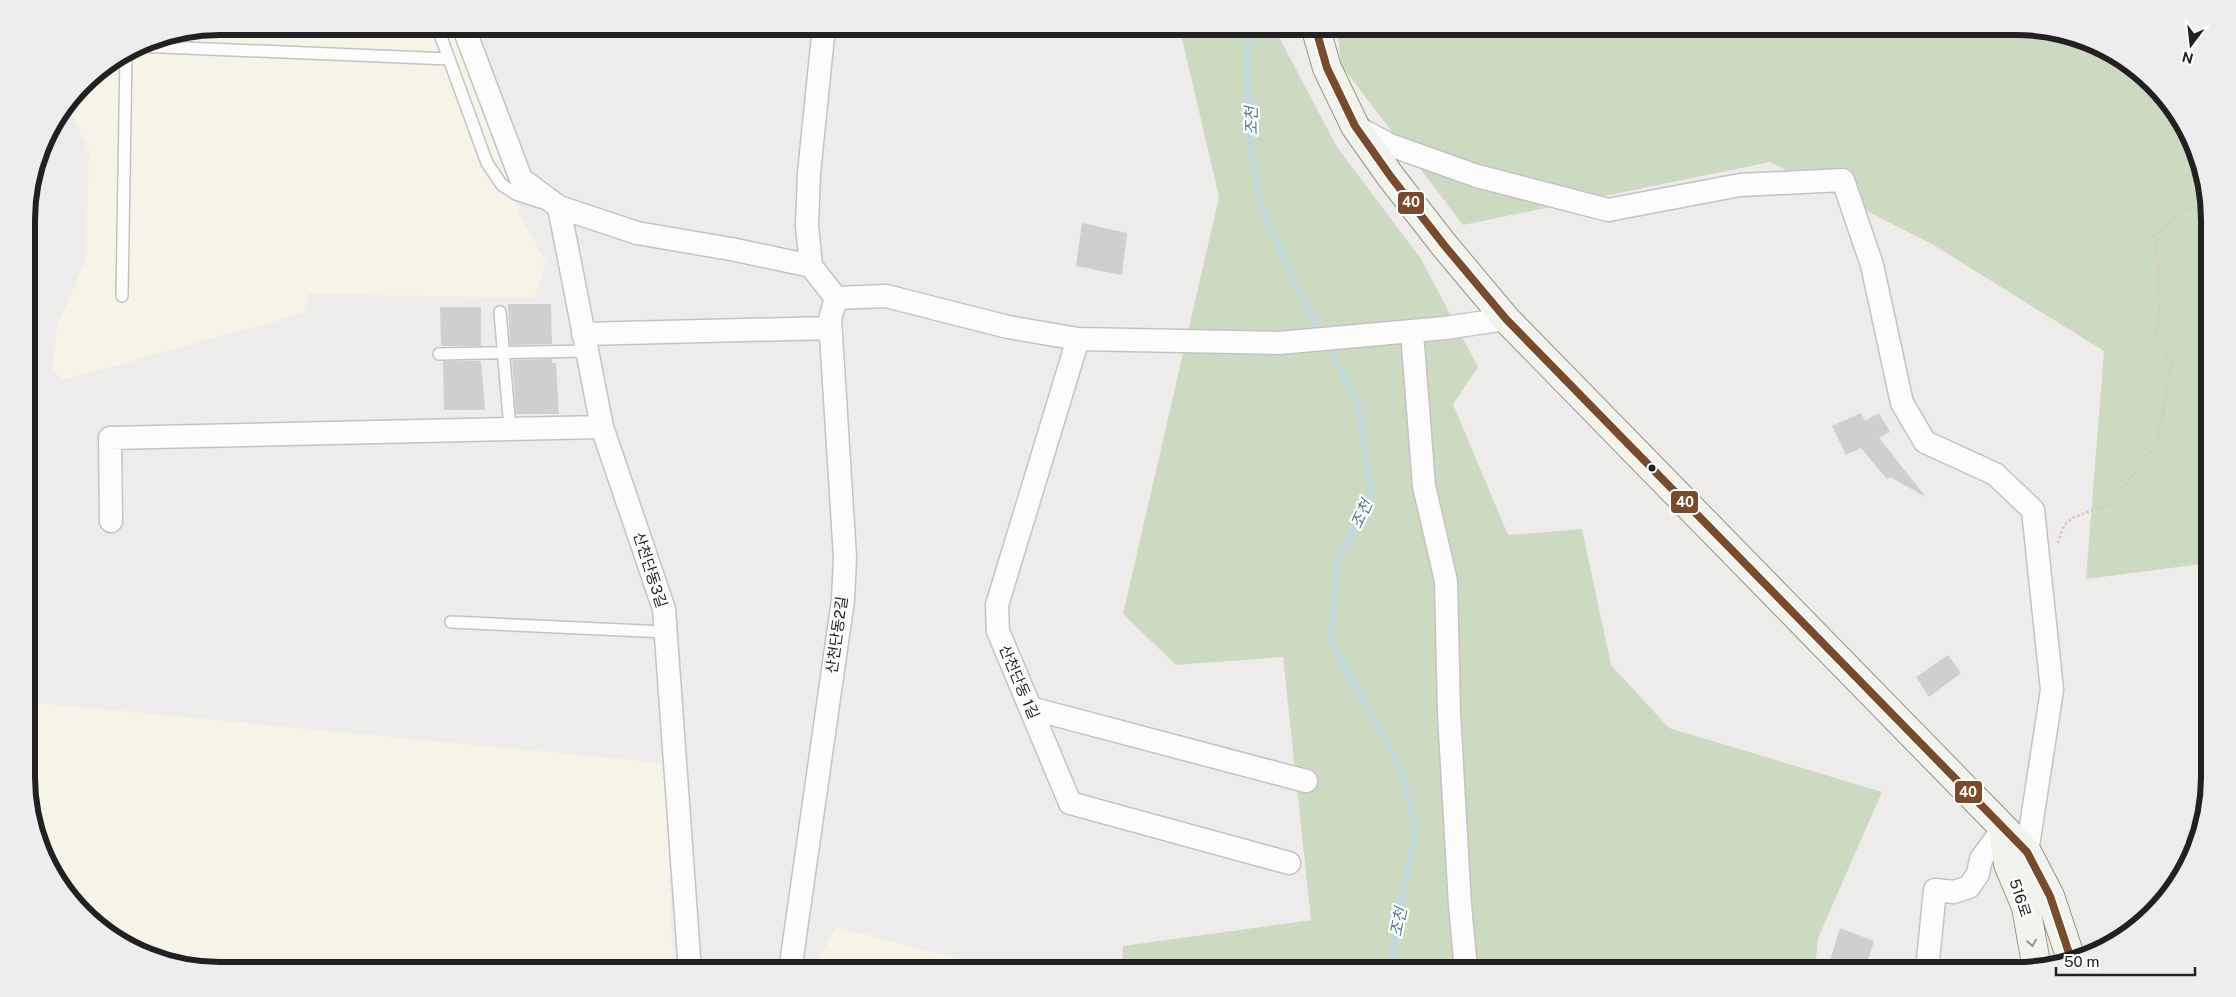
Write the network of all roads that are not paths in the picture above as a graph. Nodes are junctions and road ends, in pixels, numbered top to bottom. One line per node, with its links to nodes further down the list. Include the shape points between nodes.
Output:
1 (440, 35): 6 (lane)
2 (467, 35): 9 (street, via 521,179)
3 (823, 35): 10 (street, via 807,226)
4 (1318, 35): 8 (main road, 516로, via 1327,68)
5 (156, 47): 6 (lane)
6 (449, 59): 9 (lane, via 487,163 502,186 516,194)
7 (126, 61): 11 (lane)
8 (1355, 126): 14 (main road, 516로, via 1444,245); 29 (street, via 1390,146 1477,176 1608,210 1740,185 1843,180 1872,265 1902,403 1925,442 1995,474 2033,510 2052,690)
9 (559, 207): 10 (street, via 638,233); 18 (street, 산천단동3길)
10 (811, 266): 12 (street)
11 (122, 296)
12 (836, 298): 15 (street, 산천단동2길); 17 (street, via 886,296 1008,327)
13 (500, 312): 19 (lane)
14 (1506, 319): 16 (street); 28 (main road, 516로)
15 (830, 328): 18 (street); 34 (street, 산천단동2길, via 845,557 843,600)
16 (1412, 332): 17 (street, via 1279,343); 35 (street, via 1424,486 1446,581 1449,713)
17 (1078, 339): 26 (street, 산천단동 1길, via 997,605 998,631)
18 (585, 343): 19 (lane); 21 (street, 산천단동3길)
19 (504, 353): 20 (lane); 22 (lane)
20 (439, 354)
21 (602, 427): 22 (street); 25 (street, 산천단동3길, via 664,609)
22 (510, 429): 23 (street, via 110,438)
23 (111, 521)
24 (451, 622): 25 (lane)
25 (666, 632): 33 (street, 산천단동3길)
26 (1030, 708): 27 (street); 30 (street, 산천단동 1길, via 1070,803)
27 (1306, 781)
28 (2003, 829): 29 (main road, 516로); 32 (main road, 516로, one-way to 32, via 2008,864 2026,908); 36 (street, via 1981,858 1978,874 1969,887 1954,892 1935,890)
29 (2028, 852): 31 (main road, 516로, via 2050,896)
30 (1289, 863)
31 (2069, 954)
32 (2036, 961)
33 (689, 962)
34 (791, 962)
35 (1465, 962)
36 (1928, 962)

